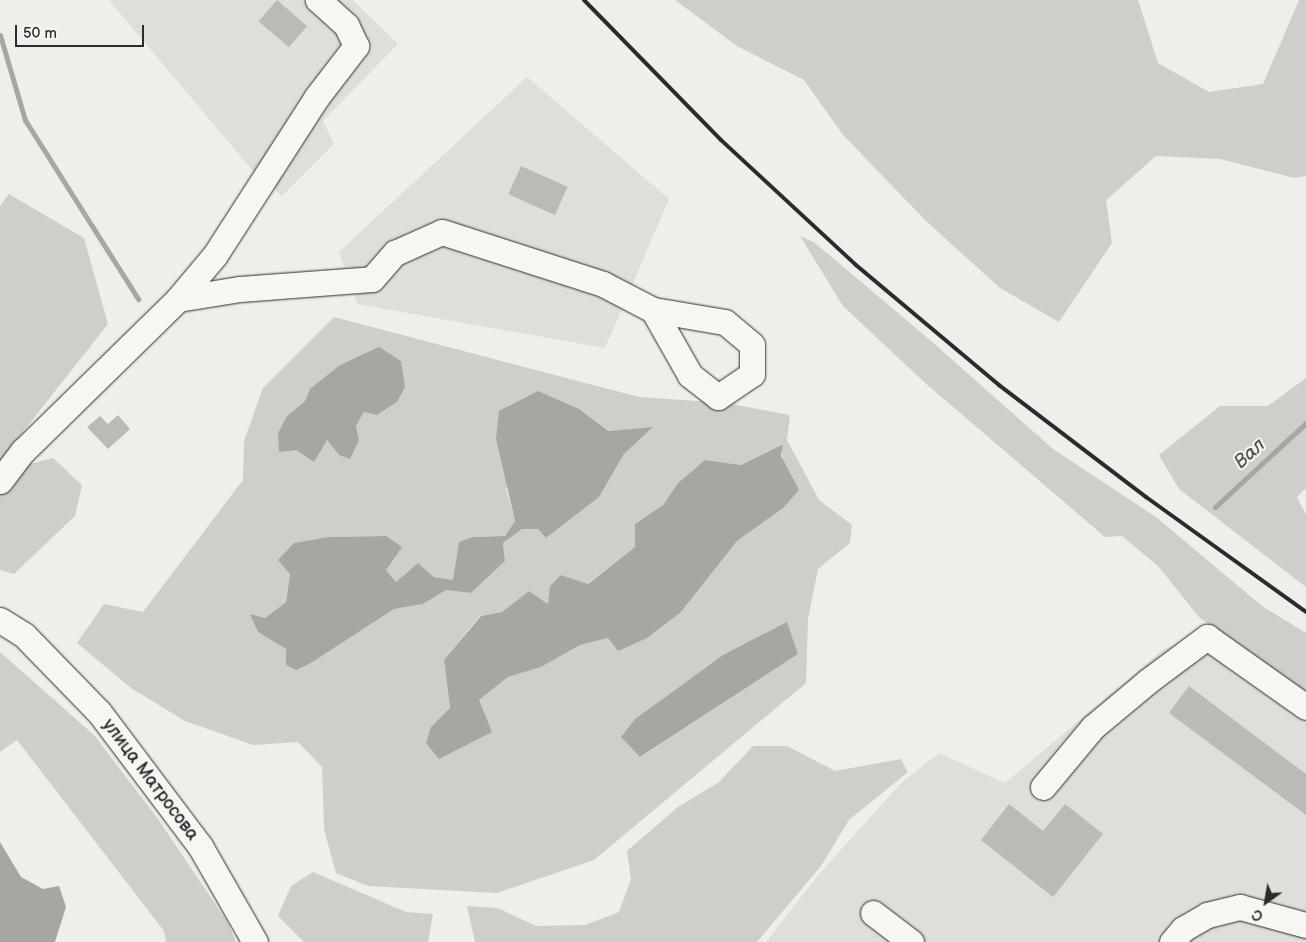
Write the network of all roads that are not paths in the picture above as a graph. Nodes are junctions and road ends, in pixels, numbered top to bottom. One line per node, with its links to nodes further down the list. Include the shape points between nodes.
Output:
1 (318, 0): 2 (street, via 346,25 356,46 316,98 215,255)
2 (178, 299): 3 (street, via 240,289 372,278 395,253 442,232 603,284); 4 (street, via 23,452)
3 (652, 310)
4 (0, 481)
5 (0, 620): 11 (street, улица Матросова, via 24,635 99,712 200,846)
6 (1306, 707): 7 (street, via 1207,637 1093,727)
7 (1043, 787)
8 (873, 913): 12 (street)
9 (1207, 915): 10 (street, via 1240,907); 13 (street, via 1183,929); 14 (street)
10 (1306, 924)
11 (255, 942)
12 (911, 942)
13 (1172, 942)
14 (1198, 942)

